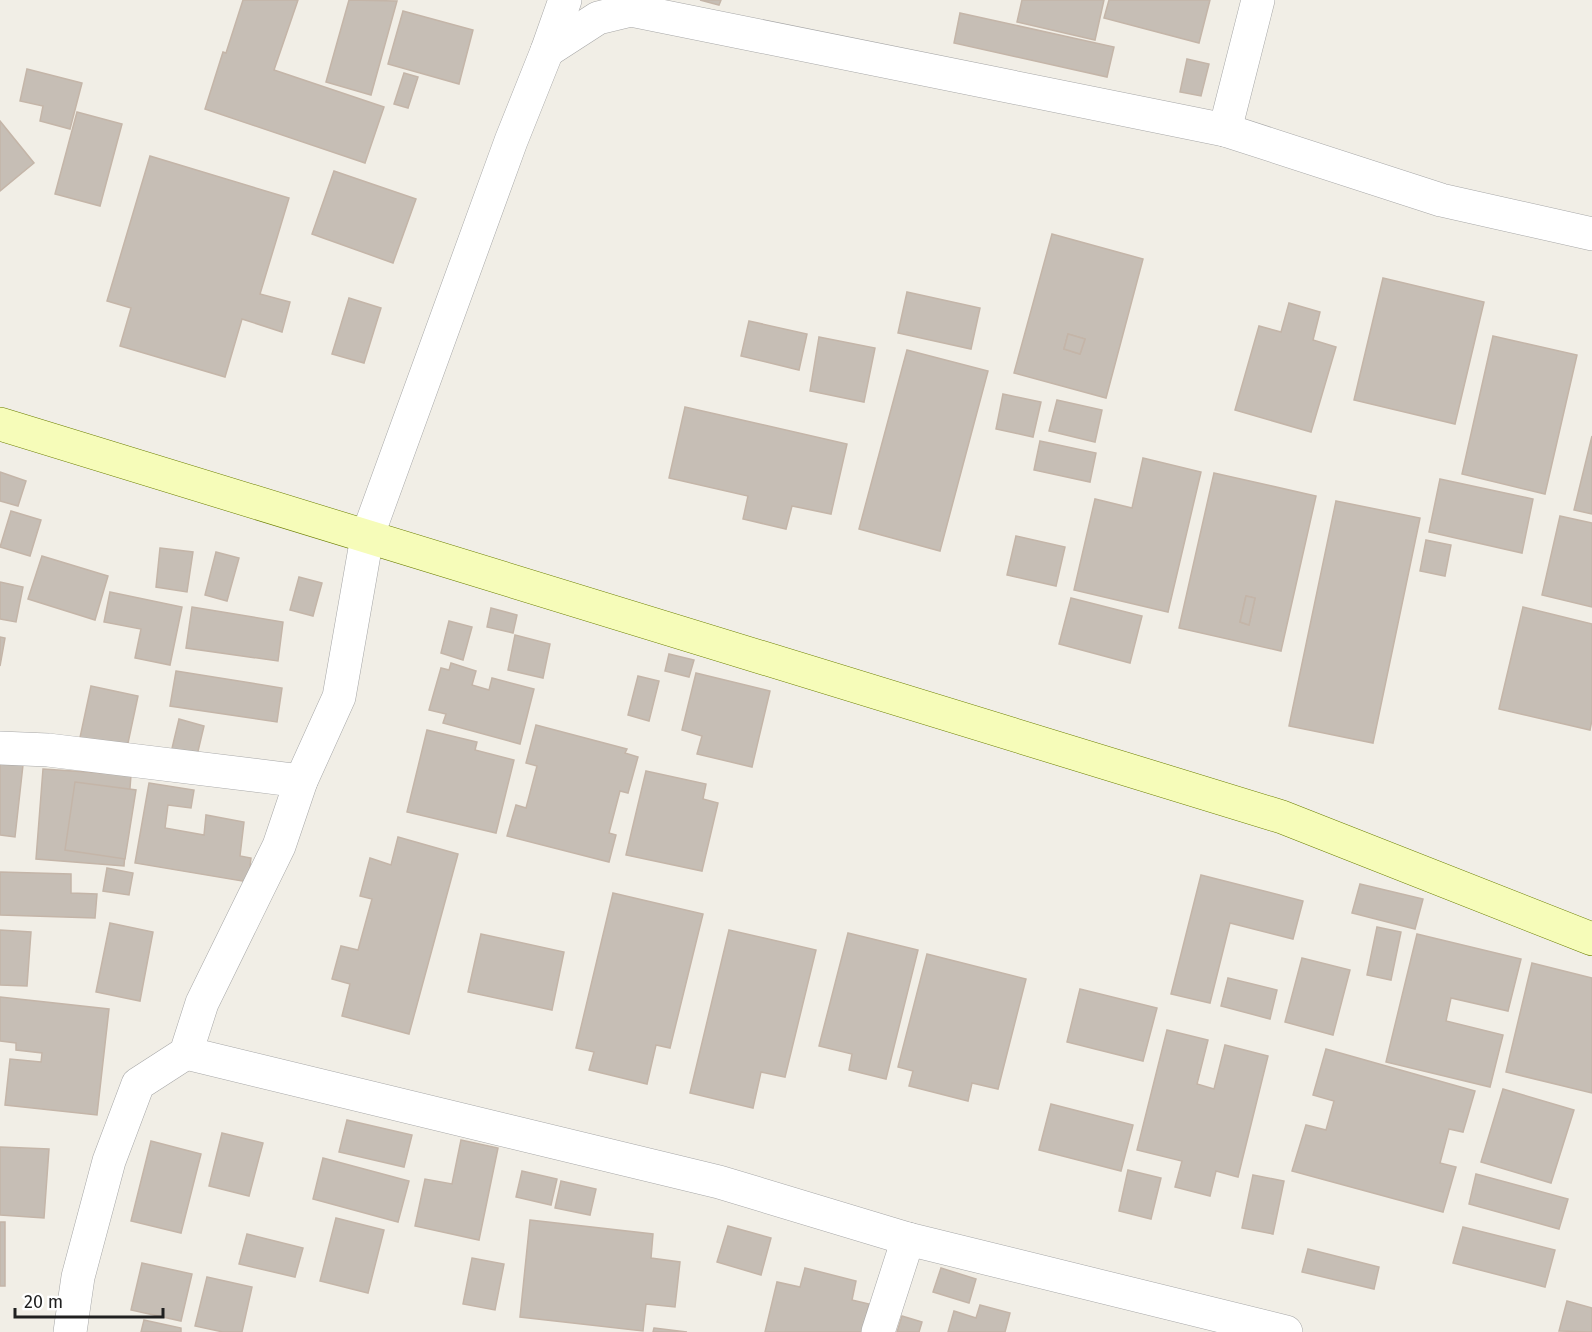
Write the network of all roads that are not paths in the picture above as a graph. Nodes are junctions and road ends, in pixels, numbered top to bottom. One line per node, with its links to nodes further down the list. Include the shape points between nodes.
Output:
1 (565, 0): 3 (street)
2 (1258, 0): 4 (street)
3 (547, 51): 4 (street, via 598,18 631,10); 7 (street)
4 (1225, 130): 5 (street, via 1441,200)
5 (1592, 234)
6 (0, 424): 7 (street)
7 (368, 537): 9 (street, via 339,697); 10 (street, via 1282,817)
8 (0, 748): 9 (street, via 48,750)
9 (301, 781): 11 (street, via 279,846 202,1003)
10 (1592, 939)
11 (186, 1053): 12 (street, via 719,1182); 14 (street, via 138,1084 109,1161 78,1277)
12 (909, 1239): 13 (street); 15 (street)
13 (1268, 1330)
14 (70, 1332)
15 (878, 1332)

